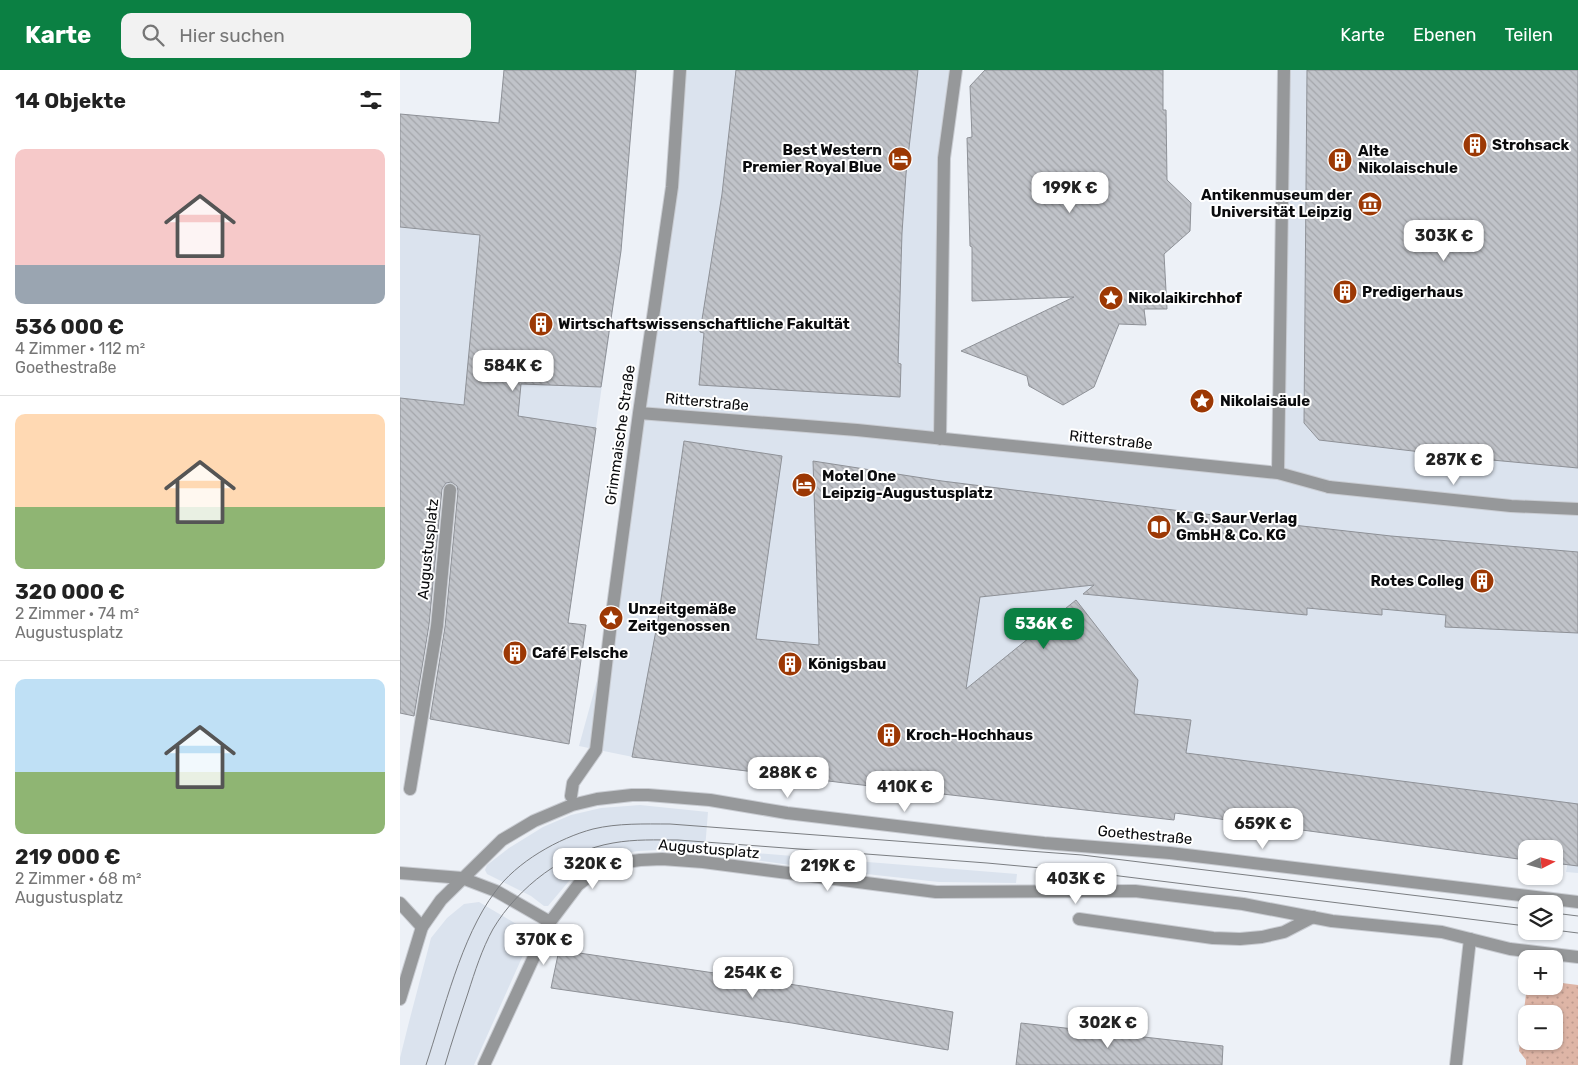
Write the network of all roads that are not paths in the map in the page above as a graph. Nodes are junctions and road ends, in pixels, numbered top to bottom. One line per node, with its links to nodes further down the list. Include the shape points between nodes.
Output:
1 (680, 70): 4 (street, Grimmaische Straße, via 672,187)
2 (956, 70): 5 (street, via 944,158)
3 (1284, 70): 6 (street)
4 (639, 413): 5 (street, Ritterstraße); 10 (street, Grimmaische Straße, via 596,750 573,783)
5 (940, 439): 6 (street, Ritterstraße)
6 (1278, 473): 8 (street, Ritterstraße, via 1329,487 1511,506)
7 (450, 490): 9 (street, Augustusplatz, via 436,626)
8 (1578, 509)
9 (410, 789)
10 (571, 796)
11 (400, 873): 12 (street)
12 (462, 878): 13 (street, Goethestraße, via 502,840 534,821 572,805 597,799 648,795 710,800 787,813 988,837 1170,853); 17 (street, via 496,891); 18 (street)
13 (1578, 902)
14 (400, 903): 18 (street)
15 (1313, 918): 16 (street, via 1284,932 1240,939); 17 (street, Augustusplatz, via 1243,904 1135,892 936,892 662,859 620,864 586,878); 19 (street, via 1442,932)
16 (1079, 919)
17 (550, 922): 22 (street, Augustusplatz)
18 (422, 927): 21 (street)
19 (1470, 939): 20 (street, via 1510,949); 23 (street)
20 (1578, 957)
21 (400, 999)
22 (484, 1065)
23 (1456, 1065)

